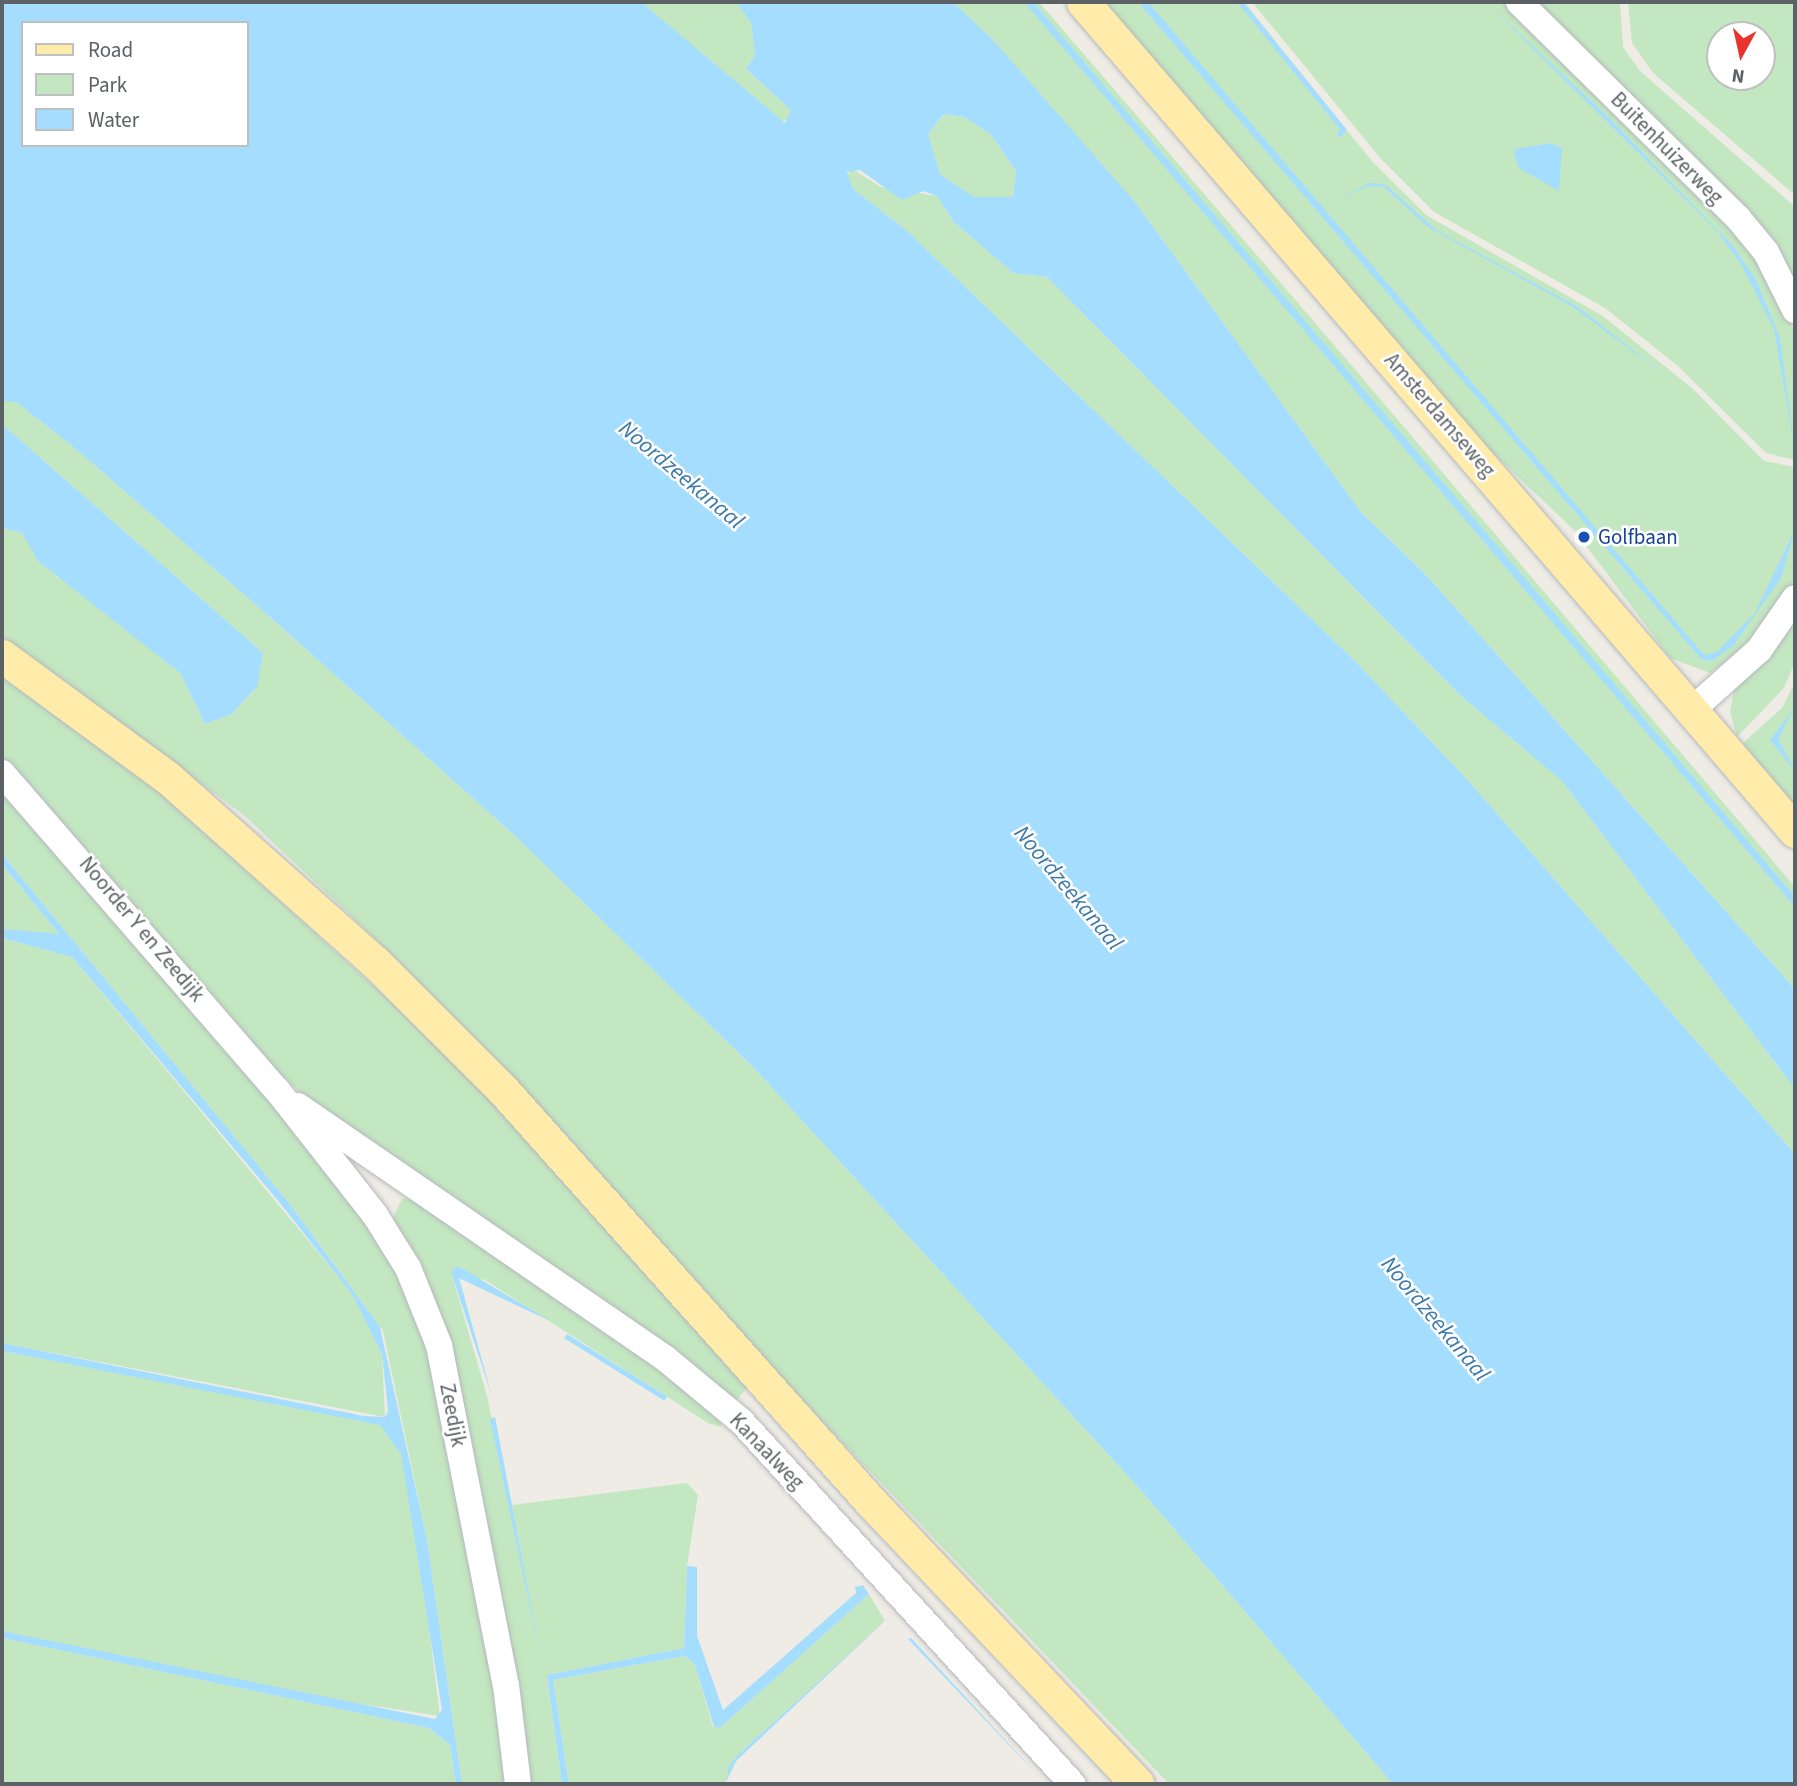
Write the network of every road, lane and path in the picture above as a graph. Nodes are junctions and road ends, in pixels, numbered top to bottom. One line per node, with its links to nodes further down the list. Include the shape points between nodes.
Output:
1 (1083, 2): 6 (main road, Amsterdamseweg)
2 (1519, 2): 3 (street, Buitenhuizerweg, via 1754,235)
3 (1795, 310)
4 (1795, 598): 6 (street, via 1759,650)
5 (2, 656): 14 (main road, via 167,778 376,962 503,1090 871,1502)
6 (1693, 709): 8 (main road, Amsterdamseweg)
7 (2, 773): 9 (street, Noorder Y en Zeedijk)
8 (1795, 831)
9 (277, 1090): 10 (street, Kanaalweg); 11 (street, Zeedijk)
10 (404, 1183): 11 (street); 13 (street, Kanaalweg, via 666,1359 741,1421)
11 (375, 1215): 12 (street, Zeedijk, via 408,1268 439,1345 506,1685)
12 (518, 1784)
13 (1073, 1784)
14 (1138, 1784)

